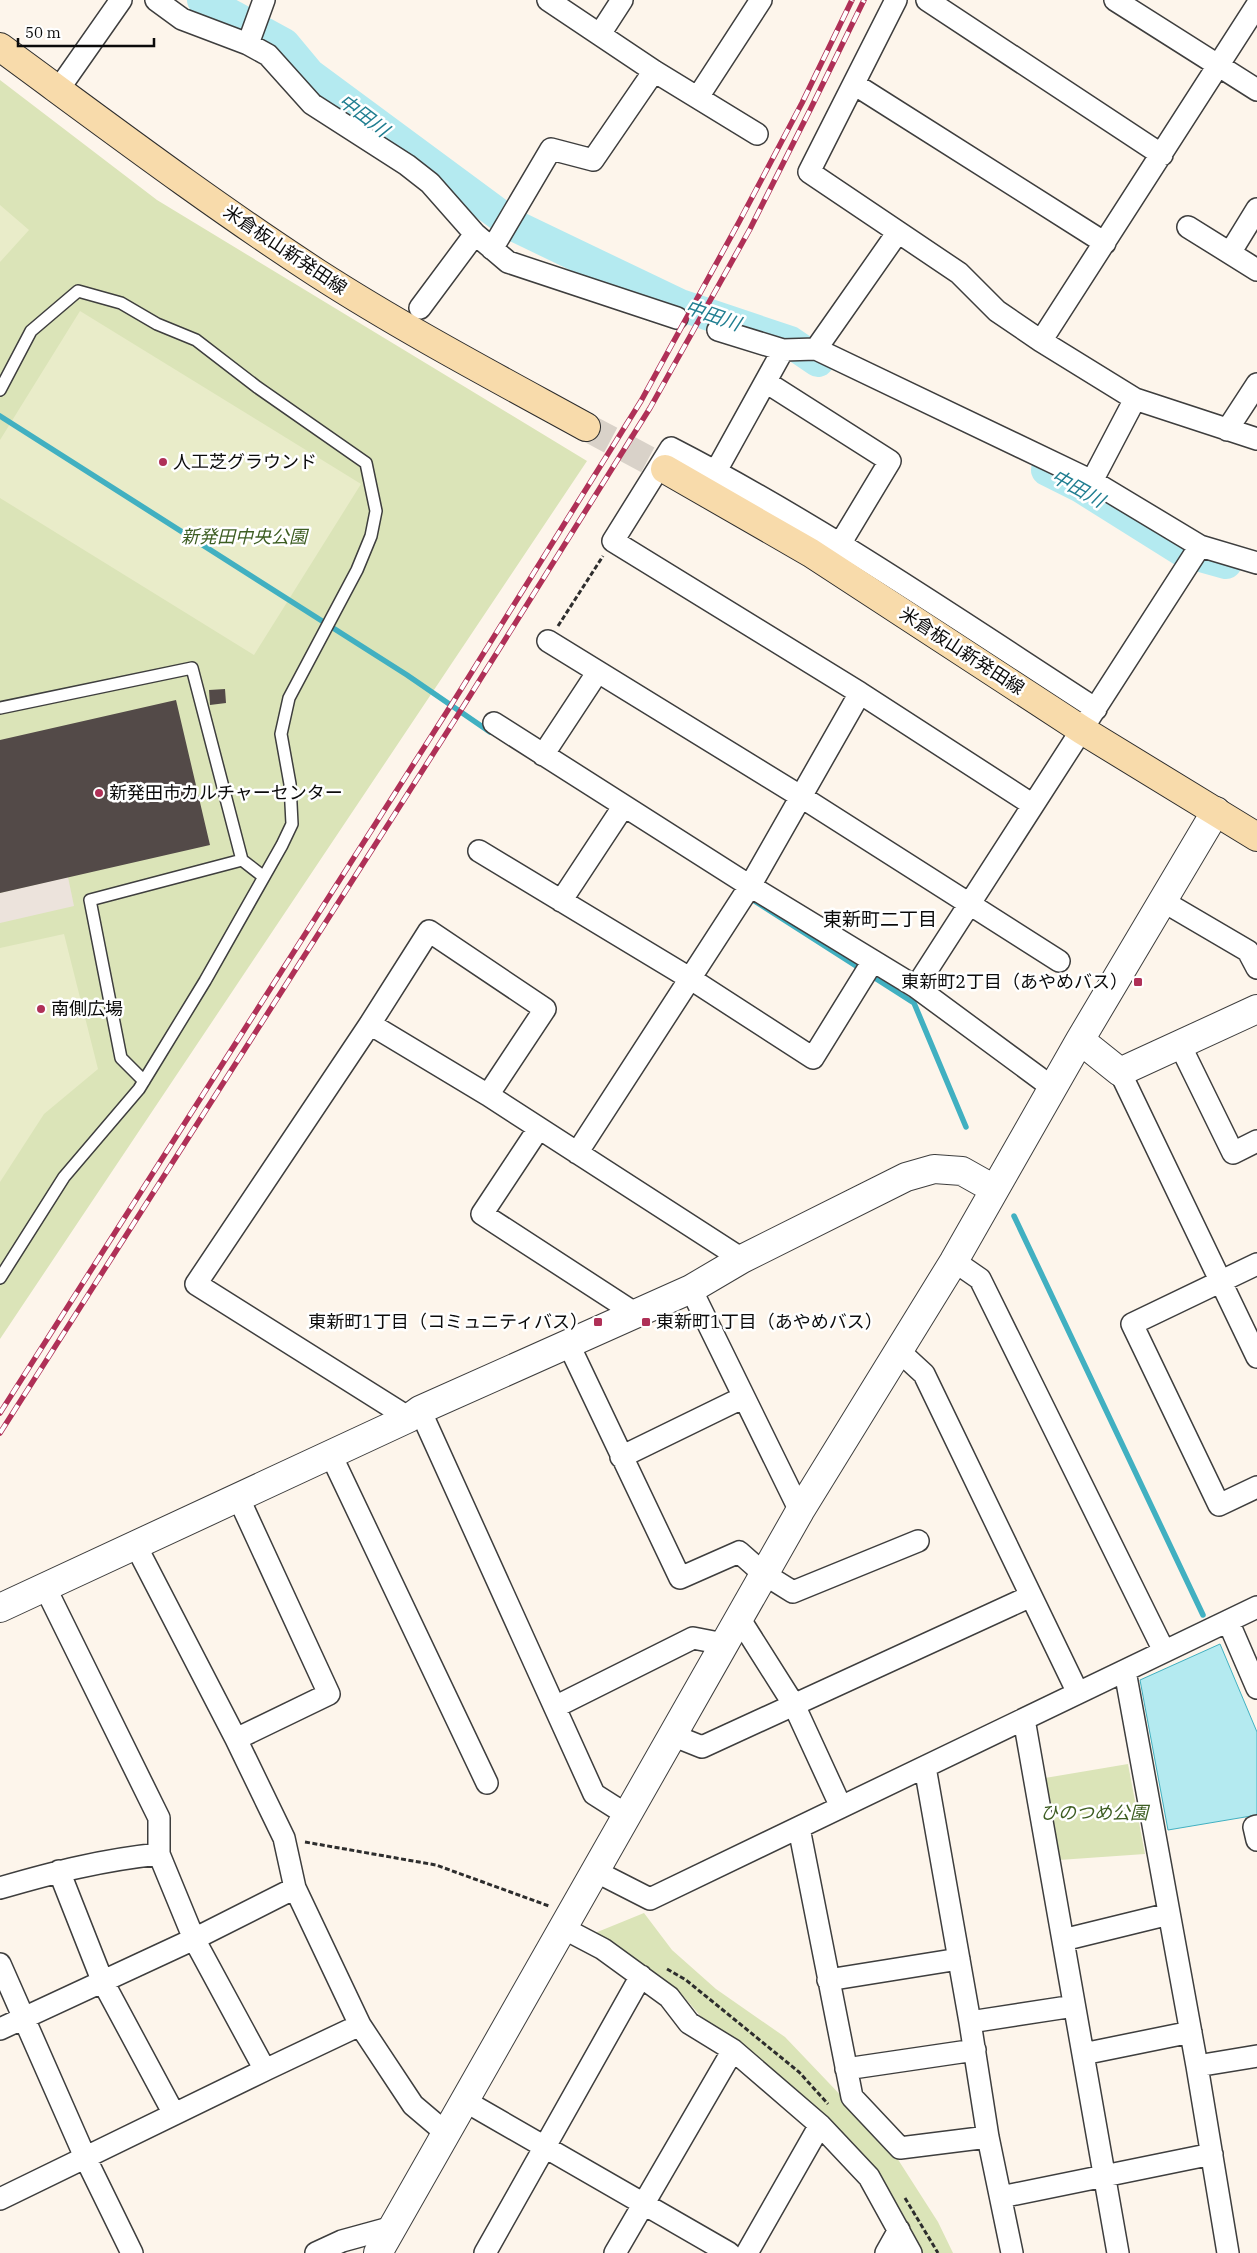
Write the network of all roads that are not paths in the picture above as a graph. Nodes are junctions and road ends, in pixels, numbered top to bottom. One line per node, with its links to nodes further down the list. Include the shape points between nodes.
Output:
1 (122, 0): 17 (street)
2 (156, 0): 12 (street, via 182,19)
3 (264, 0): 12 (street)
4 (548, 0): 11 (street)
5 (622, 0): 11 (street)
6 (761, 0): 19 (street)
7 (896, 0): 16 (street)
8 (927, 0): 21 (street)
9 (1115, 0): 14 (street)
10 (1257, 5): 14 (street)
11 (600, 34): 15 (street)
12 (248, 44): 25 (street, via 268,55 312,104 430,183)
13 (0, 47): 17 (main road, 米倉板山新発田線)
14 (1219, 66): 18 (street); 21 (street)
15 (654, 70): 19 (street); 27 (street, via 593,160 550,149)
16 (854, 84): 24 (street, via 809,172); 26 (street)
17 (58, 90): 40 (main road, 米倉板山新発田線, via 318,273)
18 (1257, 90)
19 (698, 97): 20 (street)
20 (757, 134)
21 (1162, 155): 26 (street)
22 (1257, 209): 28 (street)
23 (1188, 227): 28 (street)
24 (898, 232): 33 (street, via 959,273 998,311); 34 (street)
25 (475, 234): 27 (street); 30 (street)
26 (1105, 243): 33 (street)
27 (492, 249): 31 (street, via 508,262)
28 (1230, 253): 29 (street)
29 (1257, 270)
30 (420, 308)
31 (677, 318)
32 (718, 330): 35 (street)
33 (1041, 341): 39 (street)
34 (816, 349): 35 (street); 45 (street)
35 (783, 350): 36 (street)
36 (766, 382): 44 (street); 46 (street, via 890,461)
37 (1257, 384): 41 (street)
38 (0, 390): 63 (lane, via 31,331 78,291 121,303 157,324 196,340 366,463 376,511 371,536 357,570 289,698 281,734 290,784 292,824)
39 (1135, 399): 41 (street); 45 (street)
40 (586, 427)
41 (1228, 430): 42 (street)
42 (1257, 439)
43 (665, 470): 53 (main road, 米倉板山新発田線)
44 (716, 471): 46 (street); 51 (street, via 671,448 613,541)
45 (1092, 481): 47 (street)
46 (840, 544): 53 (street)
47 (1200, 546): 48 (street); 53 (street)
48 (1257, 563)
49 (548, 642): 50 (street)
50 (596, 673): 55 (street); 56 (street)
51 (860, 693): 56 (street); 57 (street)
52 (0, 708): 62 (lane, via 192,668)
53 (1089, 719): 57 (street); 59 (main road, 米倉板山新発田線)
54 (494, 723): 55 (street)
55 (543, 755): 58 (street)
56 (800, 796): 64 (street); 67 (street)
57 (1033, 805): 67 (street)
58 (624, 807): 64 (street); 66 (street)
59 (1216, 811): 60 (main road, 米倉板山新発田線); 65 (street)
60 (1257, 837)
61 (479, 851): 66 (street)
62 (242, 860): 63 (lane); 78 (lane, via 90,900 121,1058)
63 (264, 877): 78 (lane, via 206,981)
64 (750, 886): 68 (street); 71 (street)
65 (1162, 900): 70 (street, via 1248,951); 75 (street)
66 (561, 901): 71 (street)
67 (968, 904): 69 (street); 72 (street)
68 (874, 961): 71 (street, via 813,1058); 72 (street)
69 (1059, 961)
70 (1257, 968)
71 (691, 979): 83 (street)
72 (916, 987): 79 (street)
73 (1257, 1009): 76 (street)
74 (370, 1024): 80 (street); 80 (street, via 429,931 545,1008); 96 (street, via 196,1284)
75 (1080, 1040): 77 (street); 79 (street)
76 (1180, 1045): 77 (street); 82 (street, via 1232,1153)
77 (1120, 1072): 89 (street)
78 (144, 1081): 88 (lane, via 64,1178)
79 (1054, 1088): 84 (street)
80 (488, 1095): 81 (street)
81 (539, 1128): 83 (street); 91 (street, via 482,1214)
82 (1257, 1141)
83 (577, 1154): 85 (street)
84 (994, 1189): 85 (street, via 962,1171 934,1169 906,1177); 86 (street)
85 (742, 1259): 90 (street)
86 (954, 1261): 93 (street); 112 (street, via 980,1279)
87 (1257, 1264): 89 (street)
88 (0, 1278)
89 (1221, 1281): 94 (street); 99 (street, via 1132,1324 1219,1505)
90 (691, 1289): 91 (street); 95 (street)
91 (636, 1314): 92 (street)
92 (568, 1343): 96 (street); 98 (street)
93 (899, 1351): 101 (street); 106 (street, via 924,1374)
94 (1257, 1357)
95 (744, 1396): 98 (street); 101 (street)
96 (414, 1414): 97 (street); 117 (street)
97 (331, 1455): 100 (street); 122 (street)
98 (621, 1457): 104 (street, via 680,1578 739,1552)
99 (1257, 1487)
100 (239, 1499): 103 (street); 120 (street, via 330,1694)
101 (800, 1511): 104 (street)
102 (918, 1541): 104 (street, via 793,1592)
103 (136, 1546): 105 (street); 120 (street)
104 (764, 1574): 109 (street)
105 (45, 1587): 108 (street); 128 (street, via 159,1818)
106 (1031, 1596): 115 (street); 116 (street)
107 (1257, 1607): 110 (street)
108 (0, 1608)
109 (739, 1618): 111 (street); 116 (street)
110 (1228, 1621): 112 (street); 114 (street)
111 (724, 1644): 117 (street, via 693,1638); 119 (street)
112 (1164, 1651): 113 (street)
113 (1125, 1670): 115 (street); 133 (street)
114 (1257, 1688)
115 (1078, 1693): 118 (street)
116 (794, 1704): 119 (street, via 702,1747); 123 (street)
117 (555, 1707): 124 (street, via 594,1794)
118 (1024, 1719): 121 (street); 136 (street)
119 (672, 1735): 124 (street)
120 (236, 1739): 132 (street, via 284,1838)
121 (925, 1767): 123 (street); 137 (street)
122 (487, 1783)
123 (841, 1807): 126 (street)
124 (627, 1815): 130 (street)
125 (1257, 1826): 127 (street, via 1254,1827)
126 (799, 1828): 130 (street, via 650,1900); 141 (street)
127 (1257, 1840)
128 (159, 1854): 129 (street, via 110,1859); 135 (street)
129 (59, 1871): 131 (street); 140 (street)
130 (595, 1871): 134 (street)
131 (0, 1888)
132 (295, 1888): 135 (street); 145 (street)
133 (1169, 1914): 136 (street); 147 (street)
134 (562, 1928): 139 (street, via 603,1949); 155 (street)
135 (194, 1939): 140 (street); 154 (street)
136 (1062, 1940): 142 (street)
137 (959, 1959): 141 (street); 144 (street)
138 (0, 1964): 143 (street)
139 (641, 1976): 148 (street, via 669,1997 690,2022); 160 (street)
140 (102, 1980): 143 (street); 156 (street)
141 (828, 1980): 153 (street)
142 (1074, 2006): 144 (street); 150 (street)
143 (24, 2017): 146 (street); 162 (street)
144 (970, 2022): 149 (street)
145 (360, 2025): 154 (street); 158 (street, via 413,2105)
146 (0, 2029)
147 (1191, 2032): 150 (street); 152 (street)
148 (732, 2050): 157 (street); 166 (street)
149 (975, 2050): 153 (street); 159 (street)
150 (1083, 2054): 163 (street)
151 (1257, 2056): 152 (street)
152 (1197, 2066): 161 (street)
153 (846, 2069): 159 (street, via 852,2097 900,2148)
154 (265, 2070): 156 (street)
155 (464, 2101): 158 (street); 160 (street)
156 (174, 2114): 162 (street)
157 (820, 2125): 168 (street, via 869,2177); 175 (street)
158 (446, 2133): 167 (street)
159 (988, 2137): 164 (street)
160 (545, 2146): 166 (street); 172 (street)
161 (1212, 2154): 163 (street); 180 (street)
162 (85, 2157): 165 (street); 169 (street)
163 (1104, 2177): 164 (street); 179 (street)
164 (1001, 2197): 178 (street)
165 (0, 2199)
166 (644, 2203): 173 (street); 174 (street)
167 (393, 2227): 170 (street, via 342,2241); 171 (street)
168 (899, 2230): 176 (street); 177 (street)
169 (132, 2253)
170 (316, 2253)
171 (378, 2253)
172 (484, 2253)
173 (615, 2253)
174 (729, 2253)
175 (748, 2253)
176 (886, 2253)
177 (912, 2253)
178 (1012, 2253)
179 (1118, 2253)
180 (1228, 2253)

